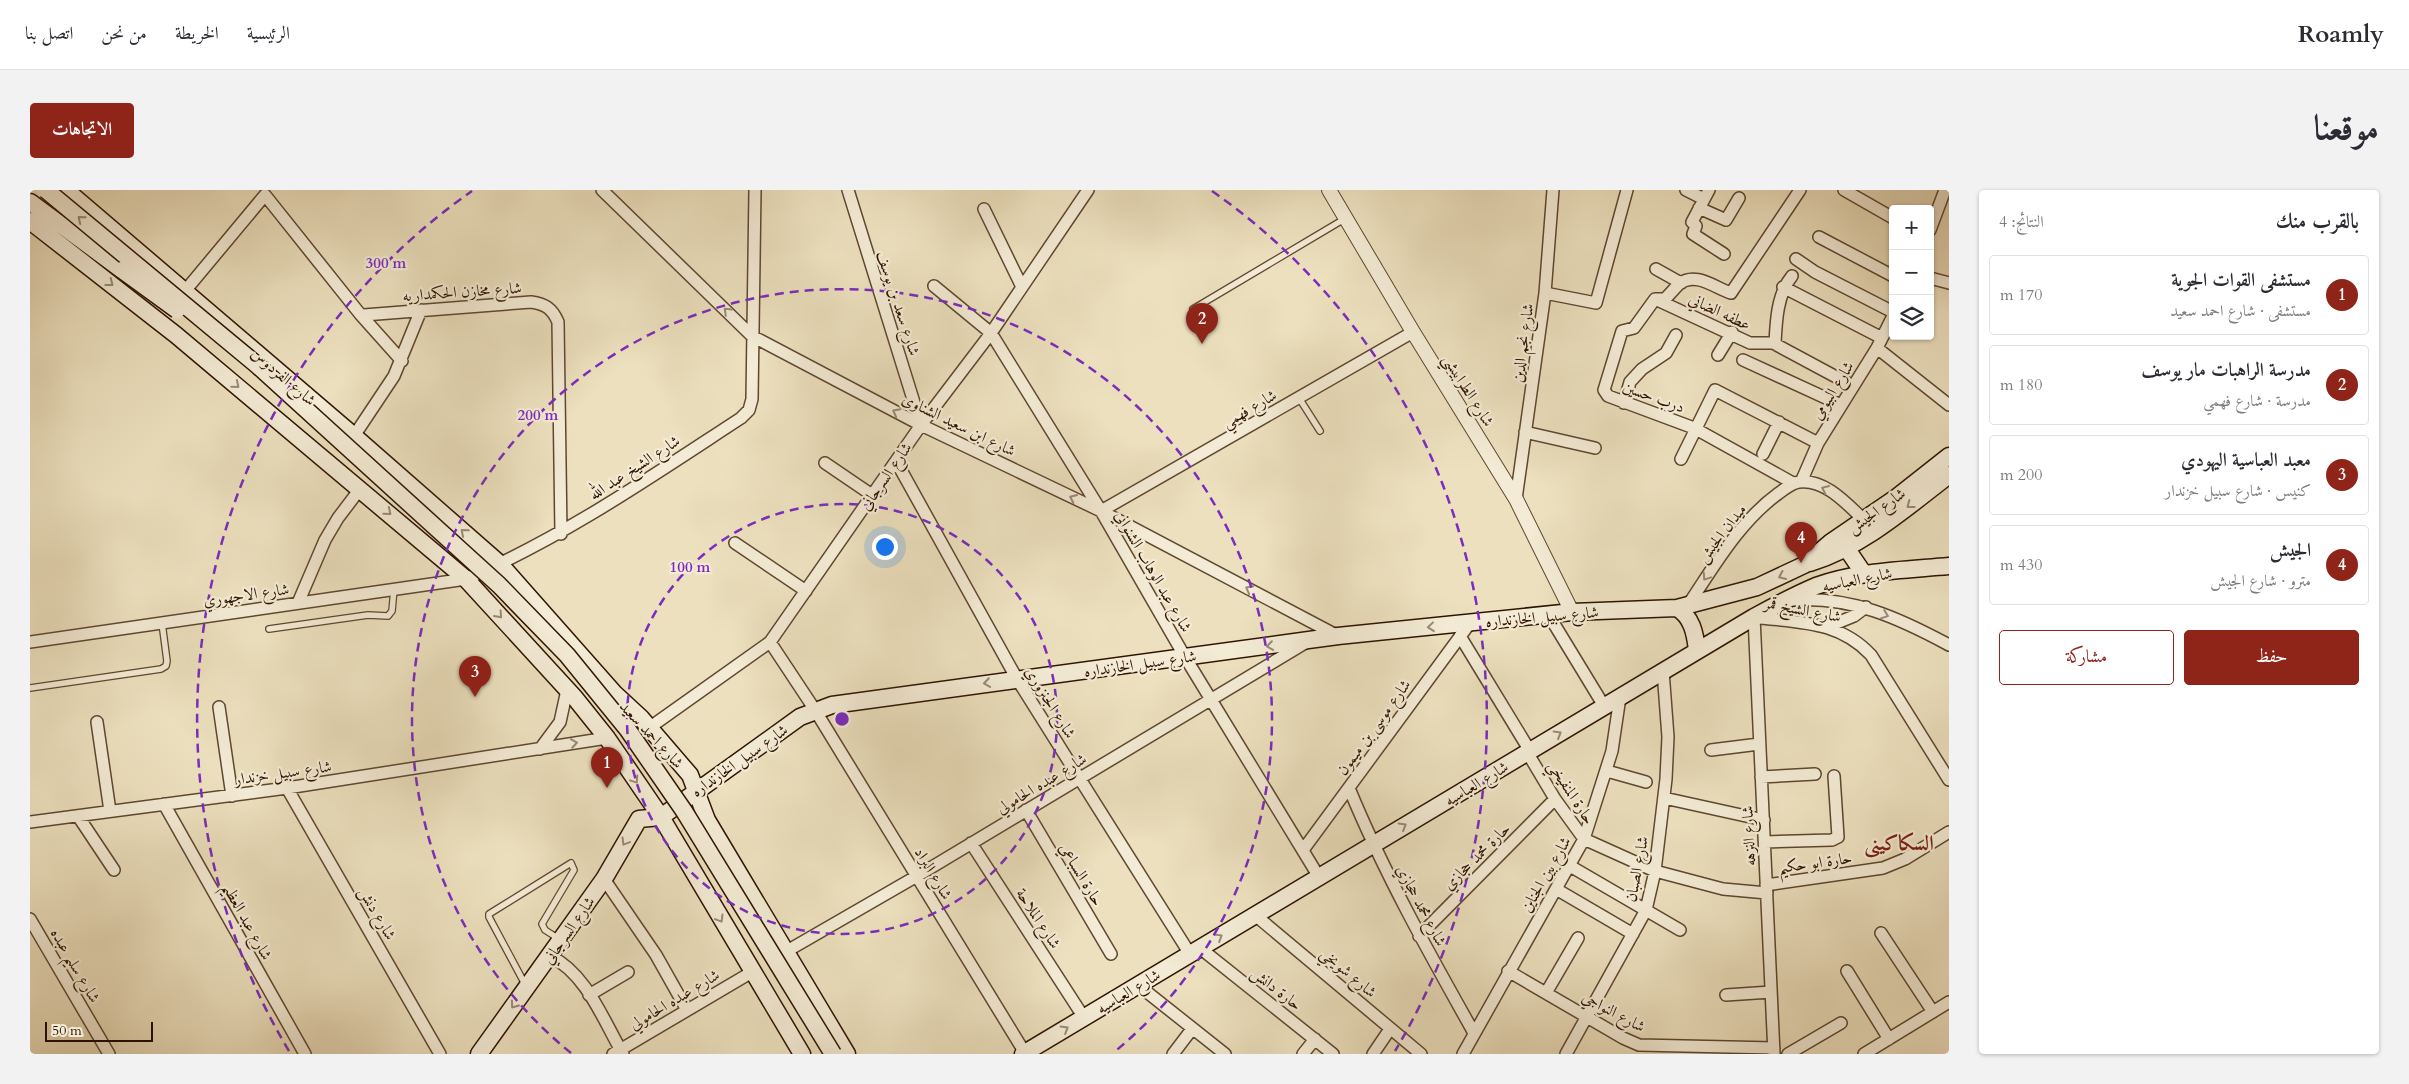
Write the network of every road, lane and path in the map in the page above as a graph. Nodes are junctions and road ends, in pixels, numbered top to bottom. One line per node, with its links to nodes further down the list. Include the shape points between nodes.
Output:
1 (46, 190): 204 (main road, one-way to 1, bridge, via 684,810 628,730 567,655 499,585 257,365)
2 (66, 190): 36 (main road, شارع الفردوس)
3 (602, 190): 48 (street, شارع ابن سعيد الشناوى, one-way to 3)
4 (755, 190): 48 (street)
5 (848, 190): 60 (street, شارع سعد بن يوسف)
6 (1088, 190): 34 (street, شارع السرجاني)
7 (1329, 190): 21 (street, شارع الطرابيشي)
8 (1553, 190): 37 (street, شارع نجم الدين)
9 (1627, 190): 37 (street, via 1596,303)
10 (1686, 190): 16 (street)
11 (1800, 190): 31 (street, via 1731,293 1703,280)
12 (1844, 190): 20 (street)
13 (1945, 190): 18 (street)
14 (265, 193): 36 (street); 42 (street)
15 (1740, 198): 16 (street, via 1726,220)
16 (1704, 199): 25 (street, via 1692,222 1696,226 1693,234)
17 (30, 202): 203 (main road, bridge, via 253,369 529,623 594,696 651,773)
18 (1945, 204): 23 (street)
19 (984, 209): 34 (street)
20 (1889, 216)
21 (1346, 218): 39 (lane); 45 (street, شارع الطرابيشي)
22 (30, 221): 74 (main road, one-way to 74, via 176,335)
23 (1934, 223)
24 (1819, 237): 28 (street)
25 (1724, 254)
26 (1796, 259): 41 (street)
27 (1656, 270): 31 (street)
28 (1889, 274)
29 (1792, 276): 35 (street)
30 (1934, 279): 32 (street)
31 (1681, 283): 38 (street, درب حسين, via 1665,298)
32 (1949, 284)
33 (934, 286): 44 (street, شارع عبد الوهاب الشنواني)
34 (1022, 286): 44 (street, شارع السرجاني)
35 (1783, 287): 49 (street); 50 (street)
36 (185, 291): 64 (main road, شارع الفردوس)
37 (1545, 294): 63 (street, شارع نجم الدين)
38 (1655, 299): 46 (street, عطفه الضاني); 56 (street, درب حسين, via 1634,328 1622,331 1617,343 1604,390 1608,396)
39 (1193, 309)
40 (421, 310): 42 (street, شارع مخازن الحكمداريه); 53 (street); 79 (street, شارع مخازن الحكمداريه, via 531,302 543,304 553,311 558,322)
41 (1889, 310)
42 (360, 314): 53 (street)
43 (1889, 324): 49 (street, شارع البيومي)
44 (991, 332): 60 (street, شارع السرجاني); 77 (street, شارع عبد الوهاب الشنواني)
45 (1413, 332): 55 (street, شارع فهمي); 76 (street, شارع الطرابيشي)
46 (1732, 332): 50 (street, عطفه الضاني, via 1750,343); 51 (street)
47 (1676, 335): 56 (street, via 1666,353 1642,369 1630,382)
48 (752, 336): 60 (street, شارع ابن سعيد الشناوى, one-way to 48); 79 (street, شارع الشيخ عبد الله, via 752,400 749,410)
49 (1879, 343): 54 (street, شارع البيومي); 58 (street)
50 (1775, 344): 54 (street, عطفه الضاني)
51 (1718, 355)
52 (1743, 360): 57 (street)
53 (402, 361): 64 (street)
54 (1853, 386): 57 (street, شارع البيومي)
55 (1299, 398): 62 (lane); 77 (street, شارع فهمي)
56 (1624, 403): 61 (street, درب حسين)
57 (1841, 405): 65 (street, شارع البيومي)
58 (1949, 405)
59 (1779, 422): 61 (street, via 1715,390); 65 (street); 67 (street)
60 (921, 425): 70 (street, شارع السرجاني); 77 (street, شارع ابن سعيد الشناوى, one-way to 60)
61 (1694, 428): 69 (street); 73 (street, درب حسين)
62 (1320, 431)
63 (1525, 432): 66 (street); 76 (street, شارع نجم الدين)
64 (354, 436): 82 (main road, شارع الفردوس, one-way to 64)
65 (1818, 443): 73 (street, شارع البيومي)
66 (1595, 448)
67 (1763, 454)
68 (1949, 456): 78 (main road, شارع الجيش)
69 (1680, 459)
70 (896, 461): 75 (street, شارع السرجاني); 110 (street, شارع الجنزوري)
71 (825, 463): 75 (street)
72 (1949, 476): 81 (main road, شارع الجيش, one-way to 81)
73 (1797, 482): 78 (street, one-way to 73, via 1840,496 1821,486); 91 (street, ميدان الجيش, one-way to 91, via 1745,523)
74 (360, 489): 86 (main road, one-way to 86); 90 (street, via 325,540)
75 (872, 495): 88 (street, شارع السرجاني)
76 (1516, 499): 94 (street, شارع الطرابيشي)
77 (1101, 511): 101 (street, شارع ابن سعيد الشناوى, one-way to 77); 108 (street, شارع عبد الوهاب الشنواني)
78 (1863, 519): 83 (main road, شارع الجيش)
79 (561, 534): 82 (street, شارع الشيخ عبد الله)
80 (735, 543): 88 (street)
81 (1847, 549): 83 (main road, شارع الجيش); 85 (main road)
82 (500, 564): 86 (street, شارع الشيخ عبد الله); 119 (main road, شارع احمد سعيد)
83 (1804, 565): 91 (main road, شارع الجيش, one-way to 91, via 1757,587)
84 (1949, 566): 85 (main road, شارع العباسيه)
85 (1864, 574): 89 (main road, شارع العباسيه, via 1816,586)
86 (466, 579): 87 (street, شارع الاجهوري); 112 (main road, one-way to 112)
87 (394, 589): 90 (street, شارع الاجهوري); 100 (lane, via 392,611 388,616 368,615)
88 (806, 592): 105 (street, شارع السرجاني)
89 (1786, 600): 92 (street, via 1822,600); 96 (main road, شارع العباسيه)
90 (298, 603): 97 (street, شارع الاجهوري)
91 (1682, 606): 93 (main road, شارع الجيش); 107 (main road, via 1690,620)
92 (1866, 607): 99 (street, via 1854,616); 106 (street, one-way to 106)
93 (1654, 608): 94 (main road, شارع سبيل الخازنداره)
94 (1572, 612): 95 (main road, شارع سبيل الخازنداره)
95 (1548, 614): 98 (main road, شارع سبيل الخازنداره); 115 (street)
96 (1754, 616): 99 (street, شارع الشيخ قمر); 107 (main road, شارع العباسيه); 121 (street, شارع النزهه)
97 (162, 623): 104 (street, شارع الاجهوري); 111 (lane, via 167,661 161,669)
98 (1470, 623): 101 (main road, شارع سبيل الخازنداره, one-way to 101); 102 (street, شارع موسى بن ميمون)
99 (1826, 627): 130 (street, شارع الشيخ قمر, via 1851,637 1872,655)
100 (269, 629)
101 (1338, 636): 103 (main road, شارع سبيل الخازنداره)
102 (1460, 636): 124 (street, حارة المنفيخي); 133 (street, شارع موسى بن ميمون)
103 (1311, 640): 108 (main road, شارع سبيل الخازنداره, one-way to 108); 114 (street, شارع عبده الحامولي)
104 (30, 642)
105 (770, 642): 117 (street, شارع البراد); 119 (street, شارع السرجاني)
106 (1949, 645)
107 (1697, 650): 109 (main road, شارع العباسيه)
108 (1185, 657): 110 (main road, شارع سبيل الخازنداره); 114 (street, شارع عبد الوهاب الشنواني)
109 (1663, 671): 113 (main road, شارع العباسيه); 136 (street, شارع الصبان, via 1668,737)
110 (1017, 679): 117 (main road, شارع سبيل الخازنداره, one-way to 117); 129 (street, شارع الجنزوري)
111 (30, 688)
112 (567, 690): 120 (main road); 122 (street, via 560,722)
113 (1620, 696): 115 (main road, شارع العباسيه); 125 (street, شارع بين الجناين)
114 (1212, 700): 129 (street, شارع عبده الحامولي); 150 (street, شارع عبد الوهاب الشنواني)
115 (1604, 706): 124 (main road, شارع العباسيه, one-way to 115)
116 (219, 707): 135 (street)
117 (815, 710): 134 (main road, شارع سبيل الخازنداره, via 800,717); 154 (street, شارع البراد)
118 (97, 722): 140 (street)
119 (649, 728): 134 (main road, شارع احمد سعيد, via 690,775)
120 (607, 738): 122 (street, شارع سبيل خزندار, one-way to 120); 142 (main road, one-way to 142)
121 (1759, 744): 123 (street); 127 (street, شارع النزهه)
122 (540, 749): 132 (street, شارع سبيل خزندار)
123 (1711, 750)
124 (1528, 752): 137 (street, حارة المنفيخي); 149 (main road, شارع العباسيه, one-way to 124)
125 (1607, 771): 131 (street); 146 (street, شارع بين الجناين)
126 (1815, 774): 127 (street)
127 (1761, 776): 143 (street, شارع النزهه)
128 (1834, 776): 147 (street, via 1838,838)
129 (1080, 778): 139 (street, شارع عبده الحامولي); 169 (street, شارع الجنزوري)
130 (1949, 780)
131 (1646, 782)
132 (287, 788): 135 (street, شارع سبيل خزندار); 200 (street, شارع دنش)
133 (1349, 788): 149 (street, شارع محمد حجازي); 150 (street, شارع موسى بن ميمون)
134 (697, 790): 142 (main road, شارع سبيل الخازنداره); 168 (main road, شارع احمد سعيد, via 707,820)
135 (232, 796): 138 (street, شارع سبيل خزندار)
136 (1664, 798): 143 (street); 153 (street, شارع الصبان)
137 (1555, 799): 146 (street, حارة المنفيخي); 165 (street, حارة محمد حجازي)
138 (164, 804): 140 (street, شارع سبيل خزندار); 199 (street, شارع عبد العظيم)
139 (1026, 810): 148 (street, شارع عبده الحامولي); 170 (street, حارة السباعي)
140 (110, 812): 141 (street, شارع سبيل خزندار)
141 (78, 816): 144 (street, شارع سبيل خزندار); 152 (street)
142 (661, 817): 156 (main road, شارع السرجاني, one-way to 156, via 639,819); 175 (main road, one-way to 175)
143 (1764, 820): 147 (street, شارع النزهه)
144 (30, 822)
145 (1949, 832): 158 (street, حارة ابو حكيم, via 1905,859 1883,868)
146 (1584, 839): 151 (street, شارع بين الجناين); 153 (street, حارة المنفيخي)
147 (1765, 842): 158 (street, شارع النزهه)
148 (971, 843): 154 (street, شارع عبده الحامولي); 184 (street, شارع الملاحة)
149 (1372, 845): 155 (main road, شارع العباسيه); 165 (street, شارع محمد حجازي)
150 (1303, 850): 155 (street, شارع عبد الوهاب الشنواني)
151 (1570, 866): 157 (street, شارع بين الجناين); 159 (street)
152 (114, 870)
153 (1655, 871): 158 (street, حارة المنفيخي, via 1723,889); 159 (street, شارع الصبان)
154 (917, 876): 168 (street, شارع عبده الحامولي); 197 (street, شارع البراد)
155 (1319, 877): 160 (main road, شارع العباسيه)
156 (604, 878): 167 (main road, شارع السرجاني); 183 (street, via 656,955)
157 (1556, 889): 164 (street); 172 (street, شارع بين الجناين)
158 (1766, 889): 178 (street, شارع النزهه)
159 (1646, 910): 162 (street); 164 (street, شارع الصبان)
160 (1255, 915): 169 (main road, شارع العباسيه, one-way to 160); 188 (street, شارع شويخي)
161 (30, 919): 198 (street, شارع سليم عبده)
162 (1680, 930)
163 (1881, 933): 185 (street)
164 (1633, 934): 186 (street, شارع الصبان)
165 (1419, 936): 190 (street, شارع محمد حجازي)
166 (1578, 938): 179 (street)
167 (561, 940): 171 (main road, شارع السرجاني); 177 (lane, via 545,930 542,924 574,870 570,863 489,914)
168 (786, 951): 205 (main road, شارع احمد سعيد)
169 (1195, 951): 176 (main road, شارع العباسيه); 192 (street, حارة دانش)
170 (1111, 954)
171 (550, 956): 177 (main road, شارع السرجاني); 180 (street, via 572,970)
172 (1508, 971): 179 (street, شارع النواجي); 190 (street, شارع بين الجناين)
173 (1847, 971): 191 (street)
174 (628, 972): 180 (street)
175 (752, 972): 183 (street, شارع عبده الحامولي); 202 (main road)
176 (1138, 985): 189 (street); 197 (main road, شارع العباسيه, one-way to 176)
177 (527, 988): 201 (main road, شارع السرجاني, one-way to 201)
178 (1771, 992): 181 (street); 195 (street, شارع النزهه)
179 (1546, 993): 186 (street, شارع النواجي)
180 (589, 995): 196 (street)
181 (1726, 995)
182 (1949, 1002): 185 (street)
183 (687, 1010): 196 (street, شارع عبده الحامولي)
184 (1079, 1010)
185 (1933, 1012): 191 (street)
186 (1588, 1016): 193 (street, شارع النواجي, via 1639,1045); 213 (street, شارع الصبان)
187 (1841, 1022): 214 (street)
188 (1390, 1028): 210 (street); 211 (street, شارع شويخي)
189 (1192, 1029): 206 (street); 207 (street)
190 (1474, 1033): 212 (street, شارع بين الجناين)
191 (1889, 1038): 215 (street)
192 (1315, 1039): 208 (street); 209 (street, حارة دانش)
193 (1668, 1050): 194 (street, شارع النواجي)
194 (1705, 1051): 195 (street, شارع النواجي)
195 (1774, 1051)
196 (618, 1053)
197 (1024, 1053)
198 (109, 1054)
199 (304, 1054)
200 (440, 1054)
201 (478, 1054)
202 (802, 1054)
203 (824, 1054)
204 (833, 1054)
205 (847, 1054)
206 (1173, 1054)
207 (1225, 1054)
208 (1304, 1054)
209 (1333, 1054)
210 (1373, 1054)
211 (1421, 1054)
212 (1463, 1054)
213 (1566, 1054)
214 (1788, 1054)
215 (1864, 1054)

